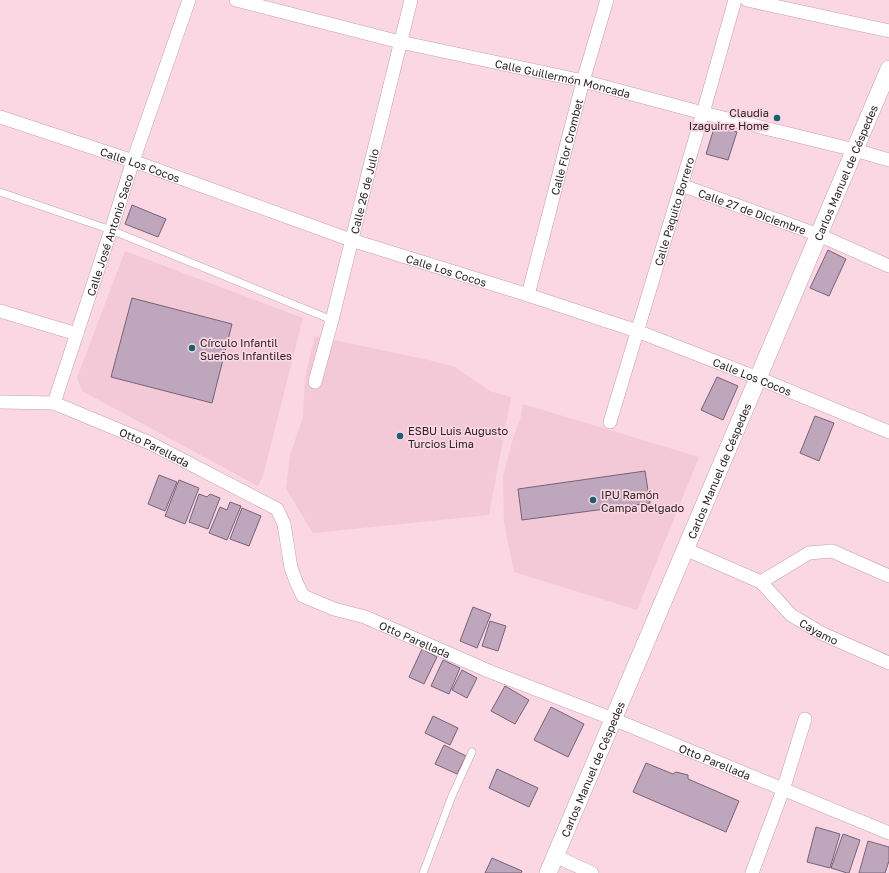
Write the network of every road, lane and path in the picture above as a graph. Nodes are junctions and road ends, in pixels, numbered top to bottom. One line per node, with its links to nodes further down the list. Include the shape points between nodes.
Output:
1 (189, 0): 15 (street, Calle José Antonio Saco)
2 (236, 0): 8 (street, Calle Guillermón Moncada)
3 (411, 0): 8 (street, Calle 26 de Julio)
4 (607, 0): 10 (street, Calle Flor Crombet)
5 (735, 0): 11 (street, Calle Paquito Borrero)
6 (747, 0): 7 (street)
7 (889, 31)
8 (400, 42): 10 (street, Calle Guillermón Moncada); 20 (street, Calle 26 de Julio)
9 (889, 69): 13 (street, Carlos Manuel de Céspedes)
10 (583, 81): 11 (street, Calle Guillermón Moncada); 22 (street, Calle Flor Crombet)
11 (703, 113): 13 (street, Calle Guillermón Moncada); 16 (street, Calle Paquito Borrero)
12 (0, 117): 15 (street, Calle Los Cocos)
13 (855, 150): 14 (street, Calle Guillermón Moncada); 19 (street, Carlos Manuel de Céspedes)
14 (889, 160)
15 (133, 161): 18 (street, Calle José Antonio Saco); 20 (street, Calle Los Cocos)
16 (681, 185): 19 (street, Calle 27 de Diciembre); 25 (street, Calle Paquito Borrero)
17 (0, 192): 18 (lane)
18 (111, 230): 24 (lane); 26 (street, Calle José Antonio Saco)
19 (819, 235): 21 (street, Calle 27 de Diciembre); 27 (street, Carlos Manuel de Céspedes)
20 (352, 240): 22 (street, Calle Los Cocos); 24 (street, Calle 26 de Julio)
21 (889, 266)
22 (528, 295): 25 (street, Calle Los Cocos)
23 (0, 311): 26 (street)
24 (332, 320): 28 (street, Calle 26 de Julio)
25 (637, 331): 27 (street, Calle Los Cocos); 31 (street, Calle Paquito Borrero)
26 (77, 334): 30 (street, Calle José Antonio Saco)
27 (758, 378): 32 (street, Calle Los Cocos); 33 (street, Carlos Manuel de Céspedes)
28 (315, 382)
29 (0, 402): 30 (street, Otto Parellada)
30 (54, 403): 37 (street, Otto Parellada, via 150,442 277,509 284,524 291,568 303,596 334,609 365,617 491,672)
31 (610, 422)
32 (889, 432)
33 (685, 549): 35 (street); 37 (street, Carlos Manuel de Céspedes)
34 (889, 576): 35 (street, via 832,551 809,553)
35 (761, 582): 36 (street, Cayamo, via 792,615 823,634)
36 (889, 663)
37 (613, 719): 40 (street, Otto Parellada); 42 (street, Carlos Manuel de Céspedes)
38 (804, 719): 40 (street)
39 (472, 752): 43 (lane, via 452,796)
40 (783, 790): 41 (street, Otto Parellada); 46 (street)
41 (889, 833)
42 (555, 856): 44 (street, Carlos Manuel de Céspedes); 45 (street)
43 (423, 873)
44 (548, 873)
45 (592, 873)
46 (752, 873)

